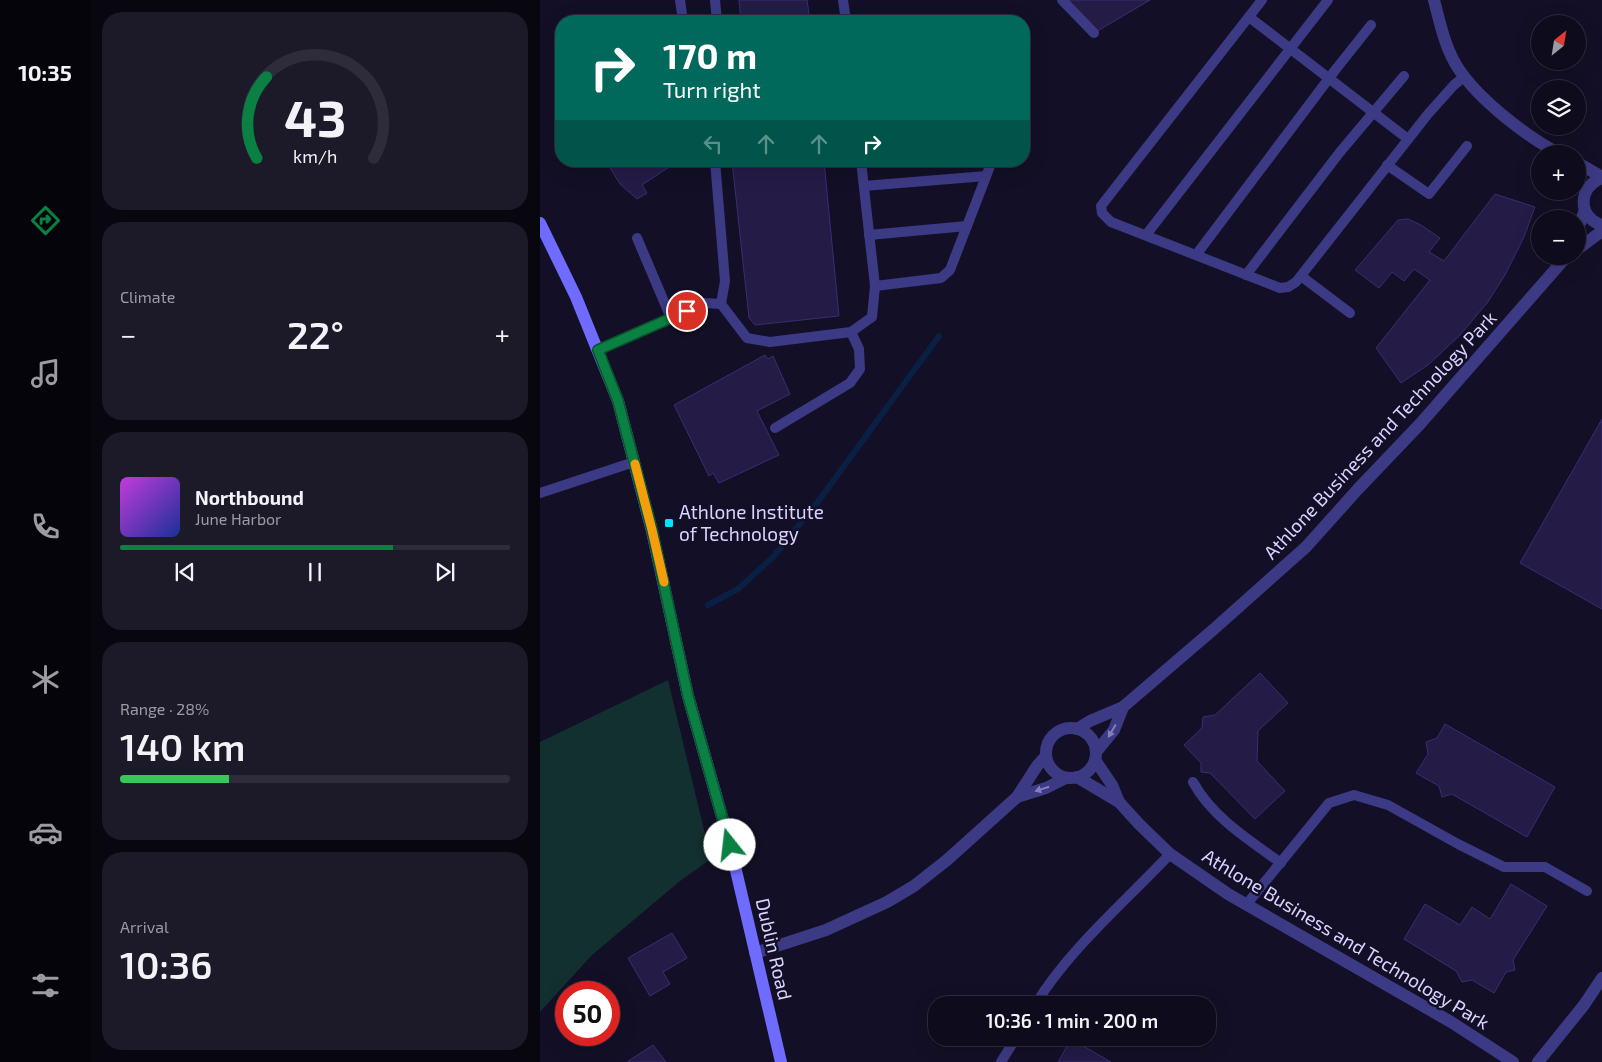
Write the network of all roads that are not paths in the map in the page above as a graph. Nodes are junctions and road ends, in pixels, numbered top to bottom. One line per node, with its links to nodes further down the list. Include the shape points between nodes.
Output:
1 (680, 0): 8 (lane)
2 (716, 0): 9 (lane)
3 (843, 0): 10 (lane)
4 (1062, 0): 13 (lane)
5 (1262, 0): 11 (lane)
6 (1328, 0): 14 (lane)
7 (1434, 0): 16 (street, via 1448,48)
8 (682, 15)
9 (717, 15)
10 (845, 15)
11 (1249, 16): 14 (lane); 39 (lane, via 1101,206 1102,213 1111,222)
12 (1372, 25): 17 (lane)
13 (1094, 33)
14 (1290, 49): 17 (lane); 39 (lane)
15 (1404, 76): 18 (lane)
16 (1464, 77): 19 (lane); 20 (street, via 1496,109)
17 (1329, 79): 18 (lane); 42 (lane)
18 (1373, 112): 19 (lane); 44 (lane)
19 (1408, 139): 22 (lane)
20 (1542, 145)
21 (1467, 146): 22 (lane, via 1429,194)
22 (1387, 166): 45 (lane)
23 (716, 167): 47 (lane, via 725,280)
24 (862, 167): 29 (lane)
25 (990, 167): 27 (lane)
26 (1586, 168): 28 (street)
27 (986, 176): 29 (lane); 36 (lane)
28 (1602, 178): 30 (street)
29 (864, 186): 38 (lane)
30 (1586, 187)
31 (1583, 200): 32 (street)
32 (1585, 210)
33 (1586, 212): 35 (street, via 1593,222)
34 (540, 223): 51 (main road, Dublin Road)
35 (1602, 225)
36 (967, 226): 38 (lane); 46 (lane, via 950,270 941,278)
37 (1602, 231): 41 (street)
38 (869, 235): 46 (lane)
39 (1146, 235): 42 (lane)
40 (636, 238): 49 (lane)
41 (1586, 244)
42 (1196, 255): 44 (lane)
43 (1559, 265): 55 (street, Athlone Business and Technology Park, via 1427,417 1306,547)
44 (1246, 275): 45 (lane, via 1280,288 1288,287)
45 (1301, 276): 48 (lane)
46 (875, 286): 50 (lane, via 872,317)
47 (721, 304): 49 (lane, via 704,303); 50 (lane, via 747,338 770,342)
48 (1350, 313)
49 (671, 318): 51 (lane)
50 (851, 332): 52 (lane, via 859,349 860,369 850,383)
51 (598, 350): 53 (main road, Dublin Road, via 618,401)
52 (774, 428)
53 (634, 462): 54 (lane); 67 (main road, Dublin Road, via 688,696 730,845)
54 (540, 493)
55 (1123, 708): 56 (street, Athlone Business and Technology Park); 57 (street, Athlone Business and Technology Park, one-way to 57, via 1114,730)
56 (1077, 728): 57 (street, Athlone Business and Technology Park, via 1091,737); 58 (street, Athlone Business and Technology Park, via 1053,734 1048,741)
57 (1096, 756): 59 (street, Athlone Business and Technology Park, via 1087,773); 62 (street, Athlone Business and Technology Park)
58 (1046, 757): 59 (street, Athlone Business and Technology Park, via 1053,772); 61 (street, Athlone Business and Technology Park)
59 (1072, 778): 61 (street, Athlone Business and Technology Park, one-way to 61); 62 (street, Athlone Business and Technology Park)
60 (1193, 782): 64 (lane, via 1202,798 1234,829)
61 (1017, 797): 67 (street, Athlone Business and Technology Park, via 947,860 894,898 826,930)
62 (1119, 802): 63 (street, Athlone Business and Technology Park)
63 (1170, 854): 66 (street, Athlone Business and Technology Park); 69 (lane, via 1087,940)
64 (1281, 863): 65 (lane, via 1329,803 1354,795 1388,805 1504,867 1545,867); 66 (lane)
65 (1587, 891)
66 (1246, 905): 73 (street, Athlone Business and Technology Park, via 1451,1022)
67 (755, 953): 71 (main road, Dublin Road)
68 (1602, 978): 74 (street)
69 (1041, 996)
70 (1011, 1046): 72 (lane)
71 (781, 1062)
72 (1001, 1062)
73 (1513, 1062)
74 (1538, 1062)

